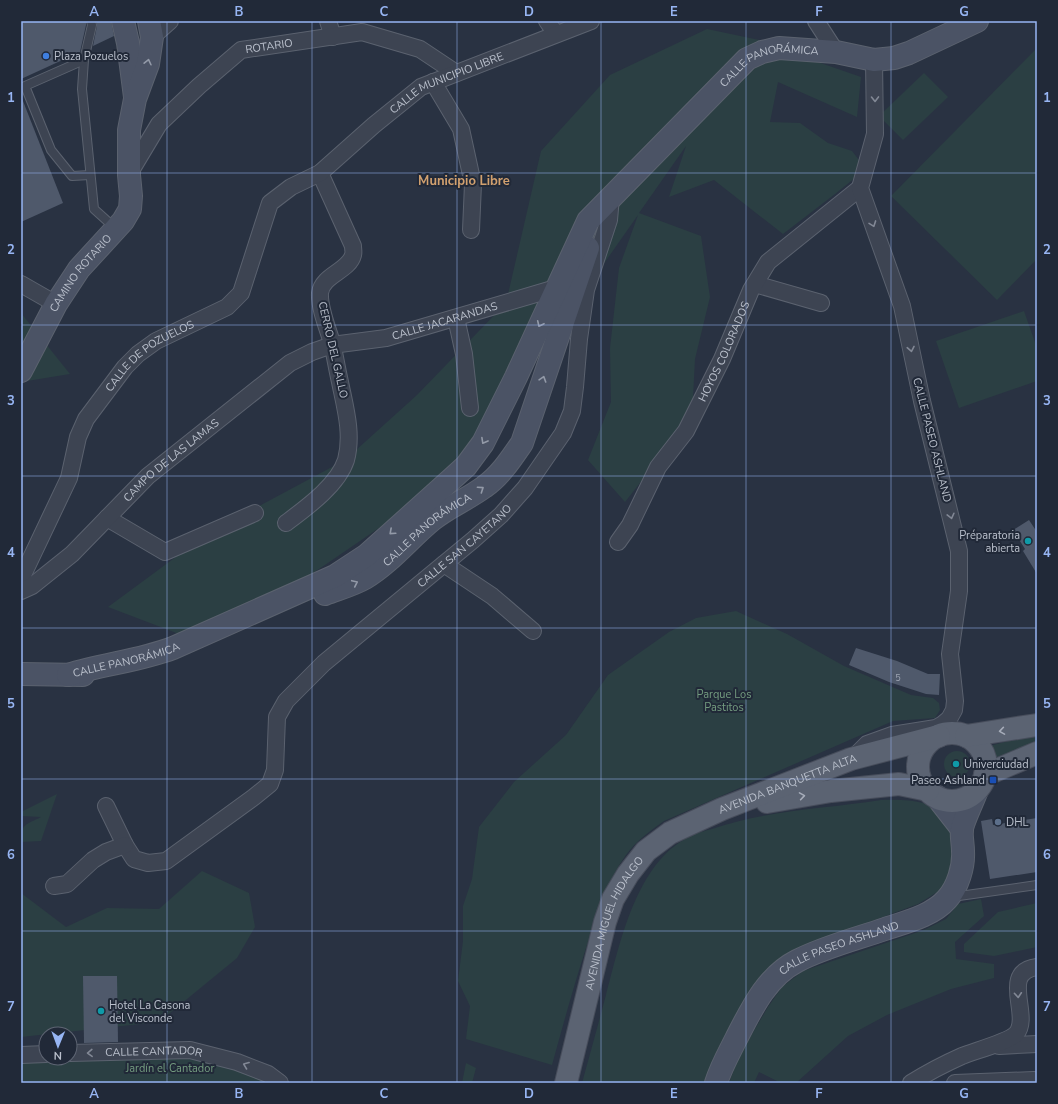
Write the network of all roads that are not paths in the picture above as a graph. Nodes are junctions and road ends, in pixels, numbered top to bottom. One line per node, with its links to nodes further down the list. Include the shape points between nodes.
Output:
1 (90, 21): 13 (lane, via 92,25)
2 (123, 21): 17 (street)
3 (170, 21): 9 (street)
4 (328, 21): 11 (street)
5 (547, 21): 10 (street)
6 (591, 21): 10 (street, CALLE MUNICIPIO LIBRE)
7 (816, 21): 12 (street)
8 (977, 21): 14 (street, CALLE PANORÁMICA, via 909,53)
9 (150, 29): 17 (street, one-way to 9, via 148,64)
10 (556, 34): 15 (street, CALLE MUNICIPIO LIBRE)
11 (333, 37): 15 (street, ROTARIO, via 362,32 420,49); 20 (street, ROTARIO, via 241,50 159,124)
12 (836, 52): 14 (street, CALLE PANORÁMICA); 22 (street, CALLE PANORÁMICA, via 779,48 747,59)
13 (84, 60): 19 (lane, via 82,89); 19 (lane, via 25,86 51,150 72,176)
14 (874, 60): 21 (street, one-way to 21, via 875,134)
15 (456, 74): 16 (street, CALLE MUNICIPIO LIBRE)
16 (434, 82): 18 (street, CALLE MUNICIPIO LIBRE, via 421,87); 24 (street, via 460,129 473,184)
17 (135, 99): 20 (street, CAMINO ROTARIO, via 129,130)
18 (320, 173): 31 (street, CERRO DEL GALLO, via 353,246 353,255 349,262 323,284 320,293); 39 (street, CALLE DE POZUELOS, via 291,187 270,203 241,293 227,307 156,341 125,367 86,420 78,437 69,478)
19 (90, 175): 23 (lane, via 94,209)
20 (128, 175): 23 (street, CAMINO ROTARIO, via 130,209)
21 (860, 188): 26 (street, HOYOS COLORADOS, via 768,262); 48 (street, CALLE PASEO ASHLAND, one-way to 48, via 902,306 922,401 959,551 959,591 950,654 955,701 954,710 949,718 936,728 892,735 867,744)
22 (608, 200): 27 (street, CALLE PANORÁMICA, via 588,221); 38 (street, CALLE SAN CAYETANO, via 609,220 586,290 576,387 572,411 563,433 525,488 501,515); 43 (street, CALLE PANORÁMICA, one-way to 22, via 118,675 173,660 365,578 433,518 485,487 498,475 522,443)
23 (116, 229): 29 (street, CAMINO ROTARIO, via 79,269)
24 (471, 230)
25 (21, 284): 29 (street)
26 (755, 284): 28 (street); 37 (street, HOYOS COLORADOS, via 686,431 658,467 630,525)
27 (556, 288): 30 (street, CALLE JACARANDAS); 43 (street, CALLE PANORÁMICA, one-way to 43, via 516,377 475,455 367,555 335,576 173,648 152,656 93,667)
28 (821, 303)
29 (56, 304): 32 (street, CAMINO ROTARIO)
30 (456, 318): 31 (street, CALLE JACARANDAS, via 386,338); 33 (street, via 464,354)
31 (332, 345): 35 (street, CAMPO DE LAS LAMAS, via 290,363 148,476); 36 (street, CERRO DEL GALLO, via 348,426 345,460 338,474 312,504)
32 (21, 371)
33 (470, 408)
34 (255, 513): 35 (street, via 165,552)
35 (108, 518): 40 (street, CAMPO DE LAS LAMAS, via 72,554 32,586)
36 (286, 523)
37 (618, 542)
38 (444, 564): 41 (street, via 492,596); 54 (street, CALLE SAN CAYETANO, via 324,663 286,701 278,717 275,770 270,784 166,861 148,863 134,859)
39 (21, 579)
40 (21, 591)
41 (533, 631)
42 (21, 674): 43 (street)
43 (68, 675)
44 (1037, 726): 46 (main road, one-way to 46)
45 (939, 736): 46 (main road, via 954,733); 48 (main road, AVENIDA BANQUETTA ALTA); 50 (main road, via 923,750 919,761 922,782)
46 (966, 736): 49 (main road, via 983,752 986,765)
47 (1037, 753): 49 (main road)
48 (851, 759): 52 (main road, AVENIDA BANQUETTA ALTA)
49 (981, 782): 50 (main road, via 969,797 958,800 947,800); 53 (street, CALLE PASEO ASHLAND)
50 (932, 794): 52 (main road, AVENIDA BANQUETTA ALTA, one-way to 50, via 831,791 899,784); 53 (street)
51 (106, 806): 54 (street, CALLE SAN CAYETANO)
52 (722, 809): 66 (main road, AVENIDA MIGUEL HIDALGO, via 670,833 646,851 613,899 605,922)
53 (962, 829): 57 (street, CALLE PASEO ASHLAND, via 961,872)
54 (125, 845): 56 (street, via 92,860 67,884)
55 (1037, 885): 57 (lane)
56 (54, 886)
57 (948, 898): 67 (street, CALLE PASEO ASHLAND, via 940,906 919,917 819,952 796,962 779,974 763,990 751,1009)
58 (1037, 967): 60 (street, one-way to 60, via 1029,968 1020,977 1019,1030 1013,1036)
59 (1037, 1044): 60 (street)
60 (991, 1046): 68 (street, via 963,1056)
61 (78, 1053): 65 (street, CALLE CANTADOR, one-way to 61, via 268,1074 237,1062 190,1050)
62 (38, 1054): 63 (street)
63 (21, 1055)
64 (1034, 1080): 69 (street)
65 (280, 1083)
66 (566, 1083)
67 (716, 1083)
68 (910, 1083)
69 (955, 1083)

